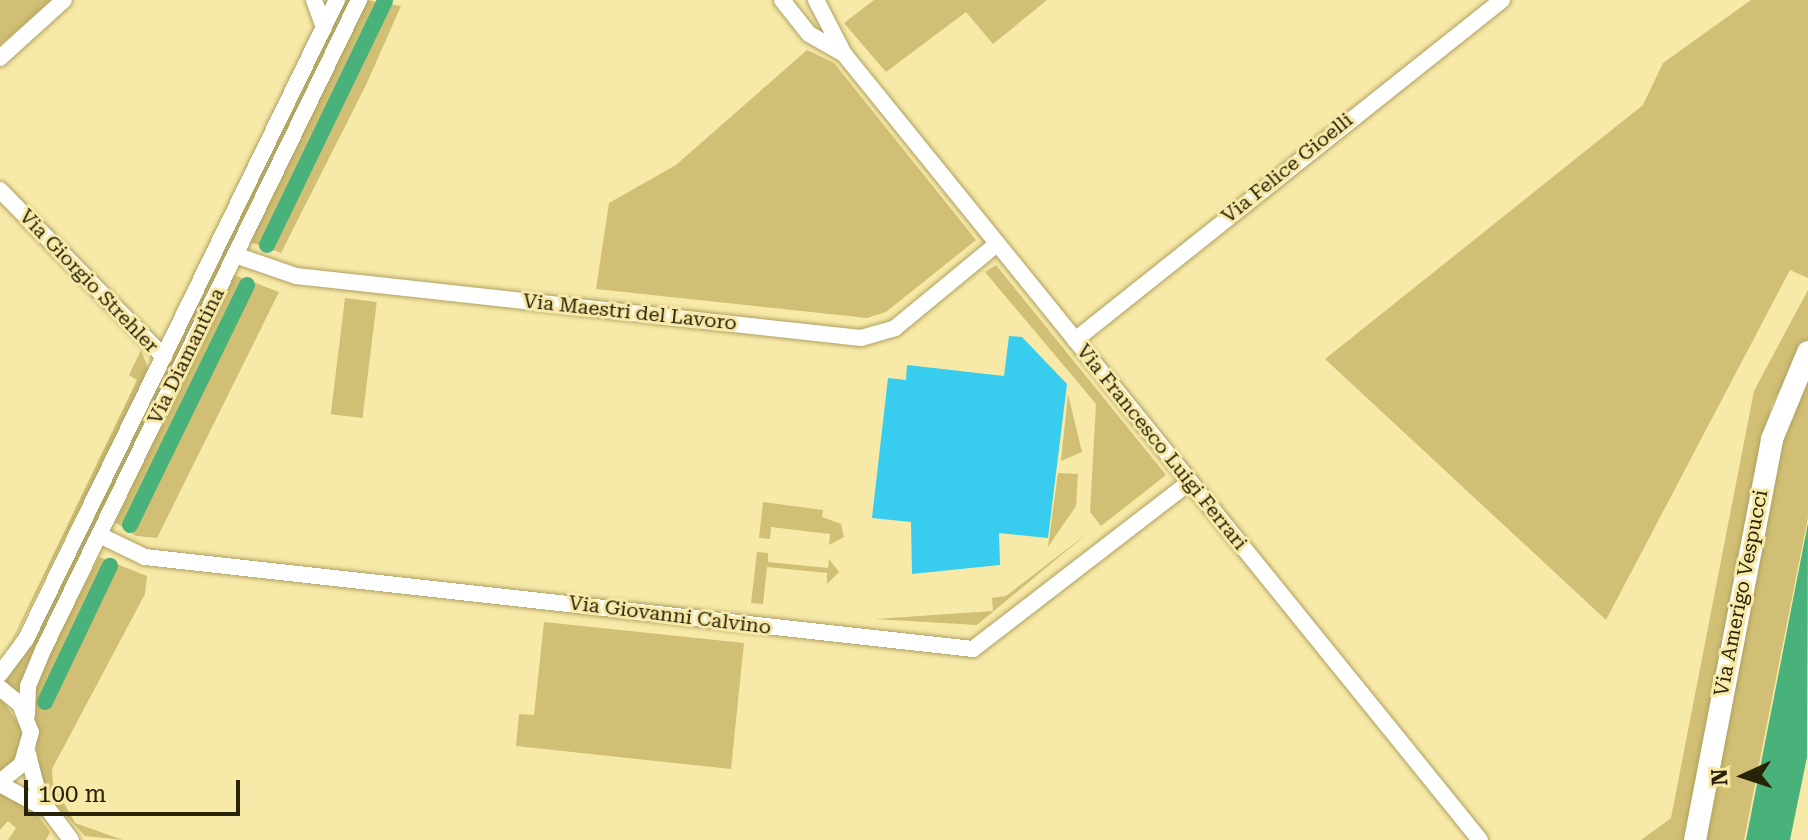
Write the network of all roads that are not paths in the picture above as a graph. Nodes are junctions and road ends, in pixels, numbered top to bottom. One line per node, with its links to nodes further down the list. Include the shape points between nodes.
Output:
1 (64, 0): 10 (street)
2 (314, 0): 8 (street)
3 (337, 0): 8 (street, Via Diamantina)
4 (359, 0): 14 (street, Via Diamantina)
5 (782, 0): 9 (street, Via Francesco Luigi Ferrari, via 809,34)
6 (816, 0): 9 (street, Via Francesco Luigi Ferrari)
7 (1502, 0): 15 (street, Via Felice Gioelli)
8 (324, 27): 17 (street, Via Diamantina)
9 (844, 54): 13 (street, Via Francesco Luigi Ferrari)
10 (0, 58)
11 (0, 190): 12 (street, Via Giorgio Strehler)
12 (7, 208): 17 (street, Via Giorgio Strehler)
13 (997, 244): 14 (street, Via Maestri del Lavoro, via 895,328 861,338 296,276); 15 (street, Via Francesco Luigi Ferrari)
14 (235, 255): 19 (street, Via Diamantina)
15 (1075, 340): 18 (street, Via Francesco Luigi Ferrari)
16 (1808, 352): 28 (main road, Via Amerigo Vespucci, via 1772,439)
17 (164, 357): 20 (street, Via Diamantina, via 26,639)
18 (1190, 482): 19 (street, Via Giovanni Calvino, via 973,649 145,557); 27 (street, Via Francesco Luigi Ferrari)
19 (99, 535): 22 (street, Via Diamantina, via 31,676)
20 (0, 674)
21 (0, 688): 22 (street)
22 (27, 715): 23 (street, Via Diamantina)
23 (28, 753): 24 (street); 25 (street, Via Diamantina)
24 (0, 783): 25 (street)
25 (48, 812): 26 (street)
26 (71, 840)
27 (1480, 840)
28 (1695, 840)

